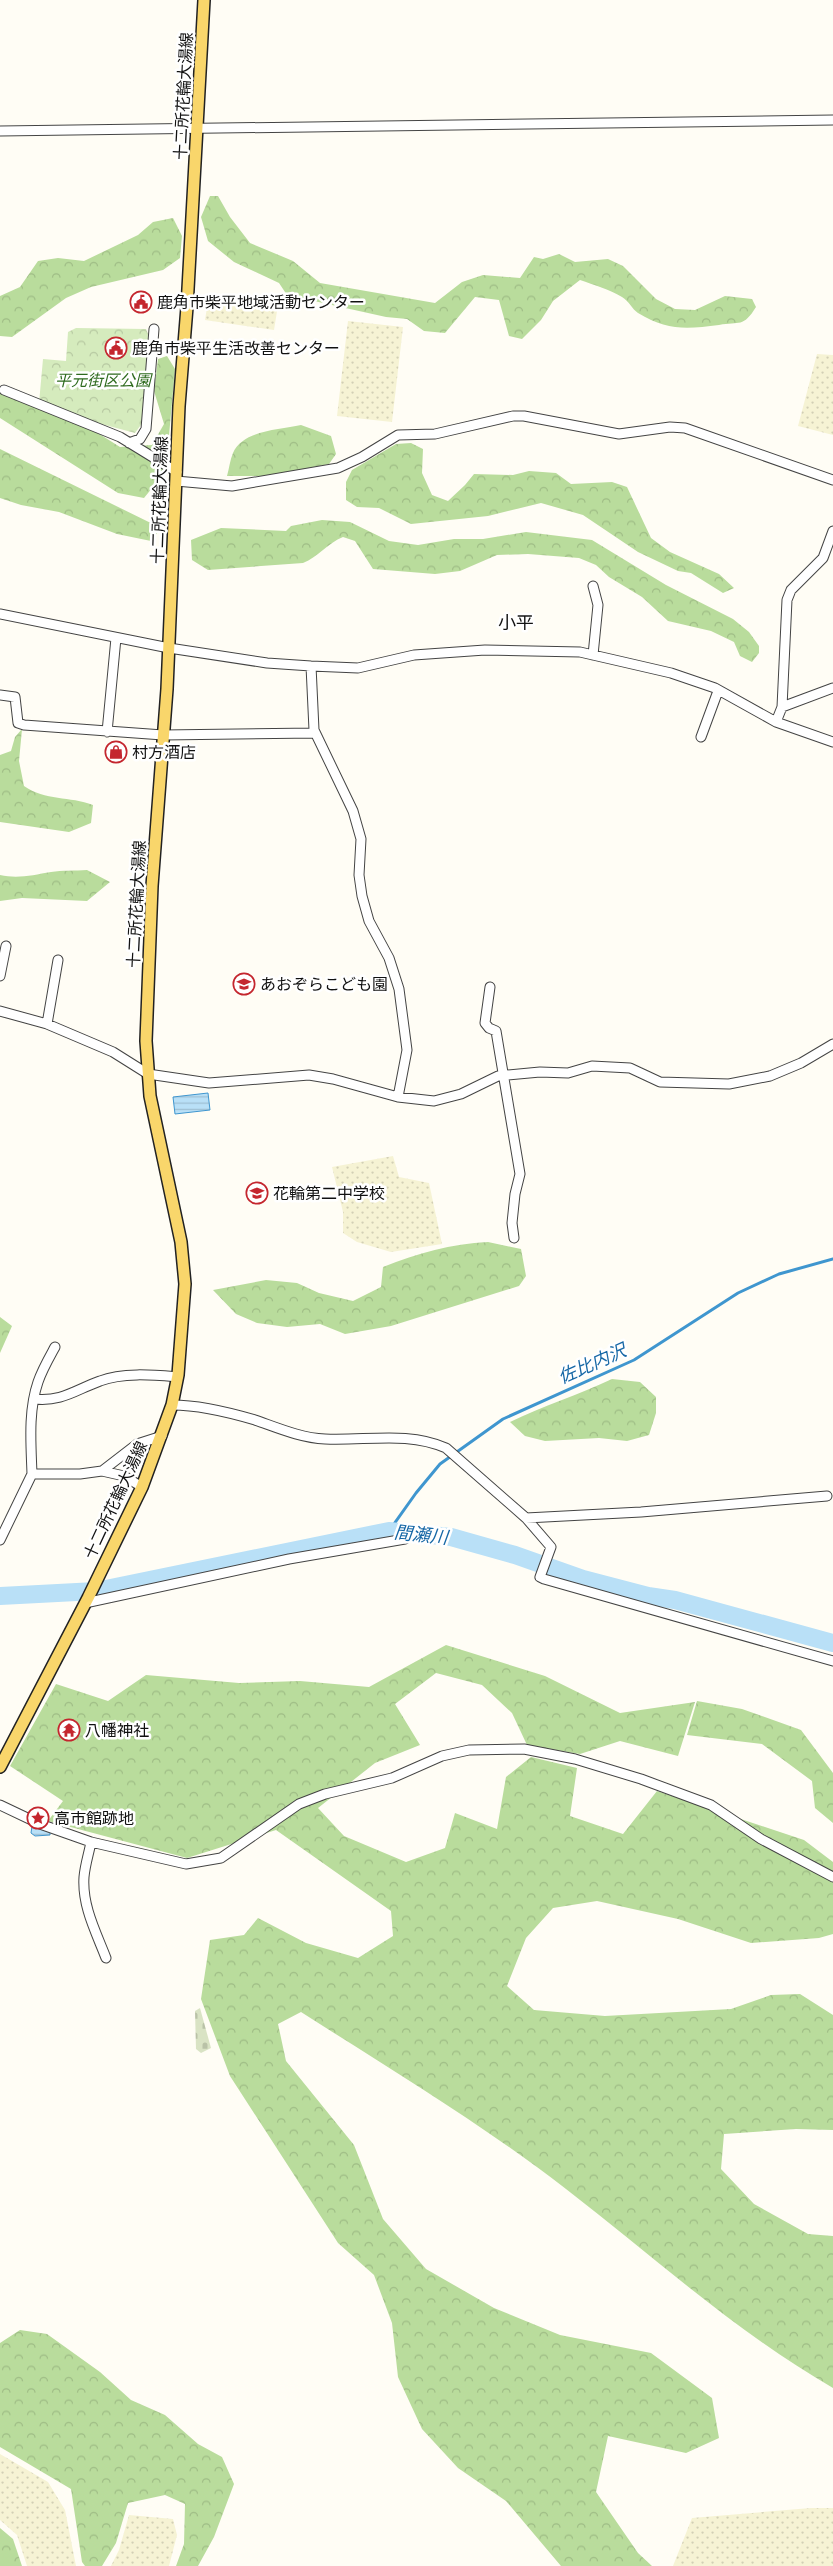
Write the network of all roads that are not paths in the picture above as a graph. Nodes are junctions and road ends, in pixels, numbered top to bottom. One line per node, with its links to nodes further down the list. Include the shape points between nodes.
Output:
1 (204, 0): 3 (main road, 十二所花輪大湯線)
2 (833, 120): 3 (street)
3 (197, 130): 4 (street); 8 (main road, 十二所花輪大湯線)
4 (0, 131)
5 (154, 329): 7 (street, via 146,429 140,439)
6 (4, 390): 7 (street)
7 (129, 443): 8 (street)
8 (176, 476): 9 (street, via 232,486 338,468 398,435 435,434 524,416 619,434 685,428); 14 (main road, 十二所花輪大湯線)
9 (833, 480)
10 (833, 531): 20 (street, via 822,558 791,590 787,600)
11 (593, 586): 15 (street, via 598,605)
12 (0, 614): 13 (street)
13 (116, 638): 14 (street); 22 (street)
14 (169, 648): 16 (street, via 267,663); 24 (main road, 十二所花輪大湯線)
15 (593, 655): 16 (street, via 485,650 414,655 358,668); 18 (street, via 671,673)
16 (311, 666): 23 (street)
17 (833, 688): 20 (street)
18 (718, 690): 21 (street); 25 (street)
19 (0, 695): 22 (street, via 15,697 18,723)
20 (782, 707): 21 (street)
21 (776, 722): 26 (street)
22 (107, 732): 24 (street)
23 (315, 733): 24 (street); 36 (street, via 352,811 361,839 359,875 362,896 369,921 389,958 399,989 407,1050)
24 (163, 735): 34 (main road, 十二所花輪大湯線, via 152,886 146,1041)
25 (701, 737)
26 (833, 742)
27 (6, 946): 29 (street)
28 (58, 960): 32 (street)
29 (0, 976)
30 (490, 987): 35 (street, via 485,1023 496,1030)
31 (0, 1011): 32 (street)
32 (47, 1024): 34 (street, via 114,1052)
33 (833, 1044): 35 (street, via 770,1076 729,1084 660,1082 630,1068 612,1066 592,1066 568,1073)
34 (148, 1074): 36 (street, via 209,1083 308,1076 333,1079); 39 (main road, 十二所花輪大湯線, via 159,1144 181,1242 185,1284)
35 (504, 1076): 36 (street, via 434,1101); 37 (street, via 520,1174 512,1223)
36 (398, 1097)
37 (514, 1238)
38 (55, 1347): 40 (street, via 38,1381)
39 (178, 1377): 40 (street, via 130,1376 101,1380 51,1401); 41 (main road, 十二所花輪大湯線)
40 (34, 1399): 44 (street, via 30,1436)
41 (172, 1405): 42 (main road, 十二所花輪大湯線); 47 (street, via 205,1408 323,1439 418,1438 446,1448)
42 (162, 1436): 43 (street, via 137,1444); 45 (main road, 十二所花輪大湯線)
43 (102, 1471): 44 (street); 45 (street, via 124,1476)
44 (32, 1474): 49 (street)
45 (142, 1487): 50 (main road, 十二所花輪大湯線)
46 (827, 1496): 47 (street)
47 (526, 1518): 51 (street, via 551,1547 540,1577)
48 (405, 1539): 50 (street, via 289,1558)
49 (0, 1540)
50 (87, 1600): 52 (main road, 十二所花輪大湯線)
51 (833, 1661)
52 (0, 1767)
53 (0, 1805): 54 (street, via 40,1824)
54 (91, 1842): 55 (street, via 186,1864 221,1858 299,1804 326,1794 392,1778 442,1756 469,1750 524,1749 622,1773 711,1805 761,1839); 56 (street, via 84,1877 85,1899 90,1921)
55 (833, 1877)
56 (106, 1958)

